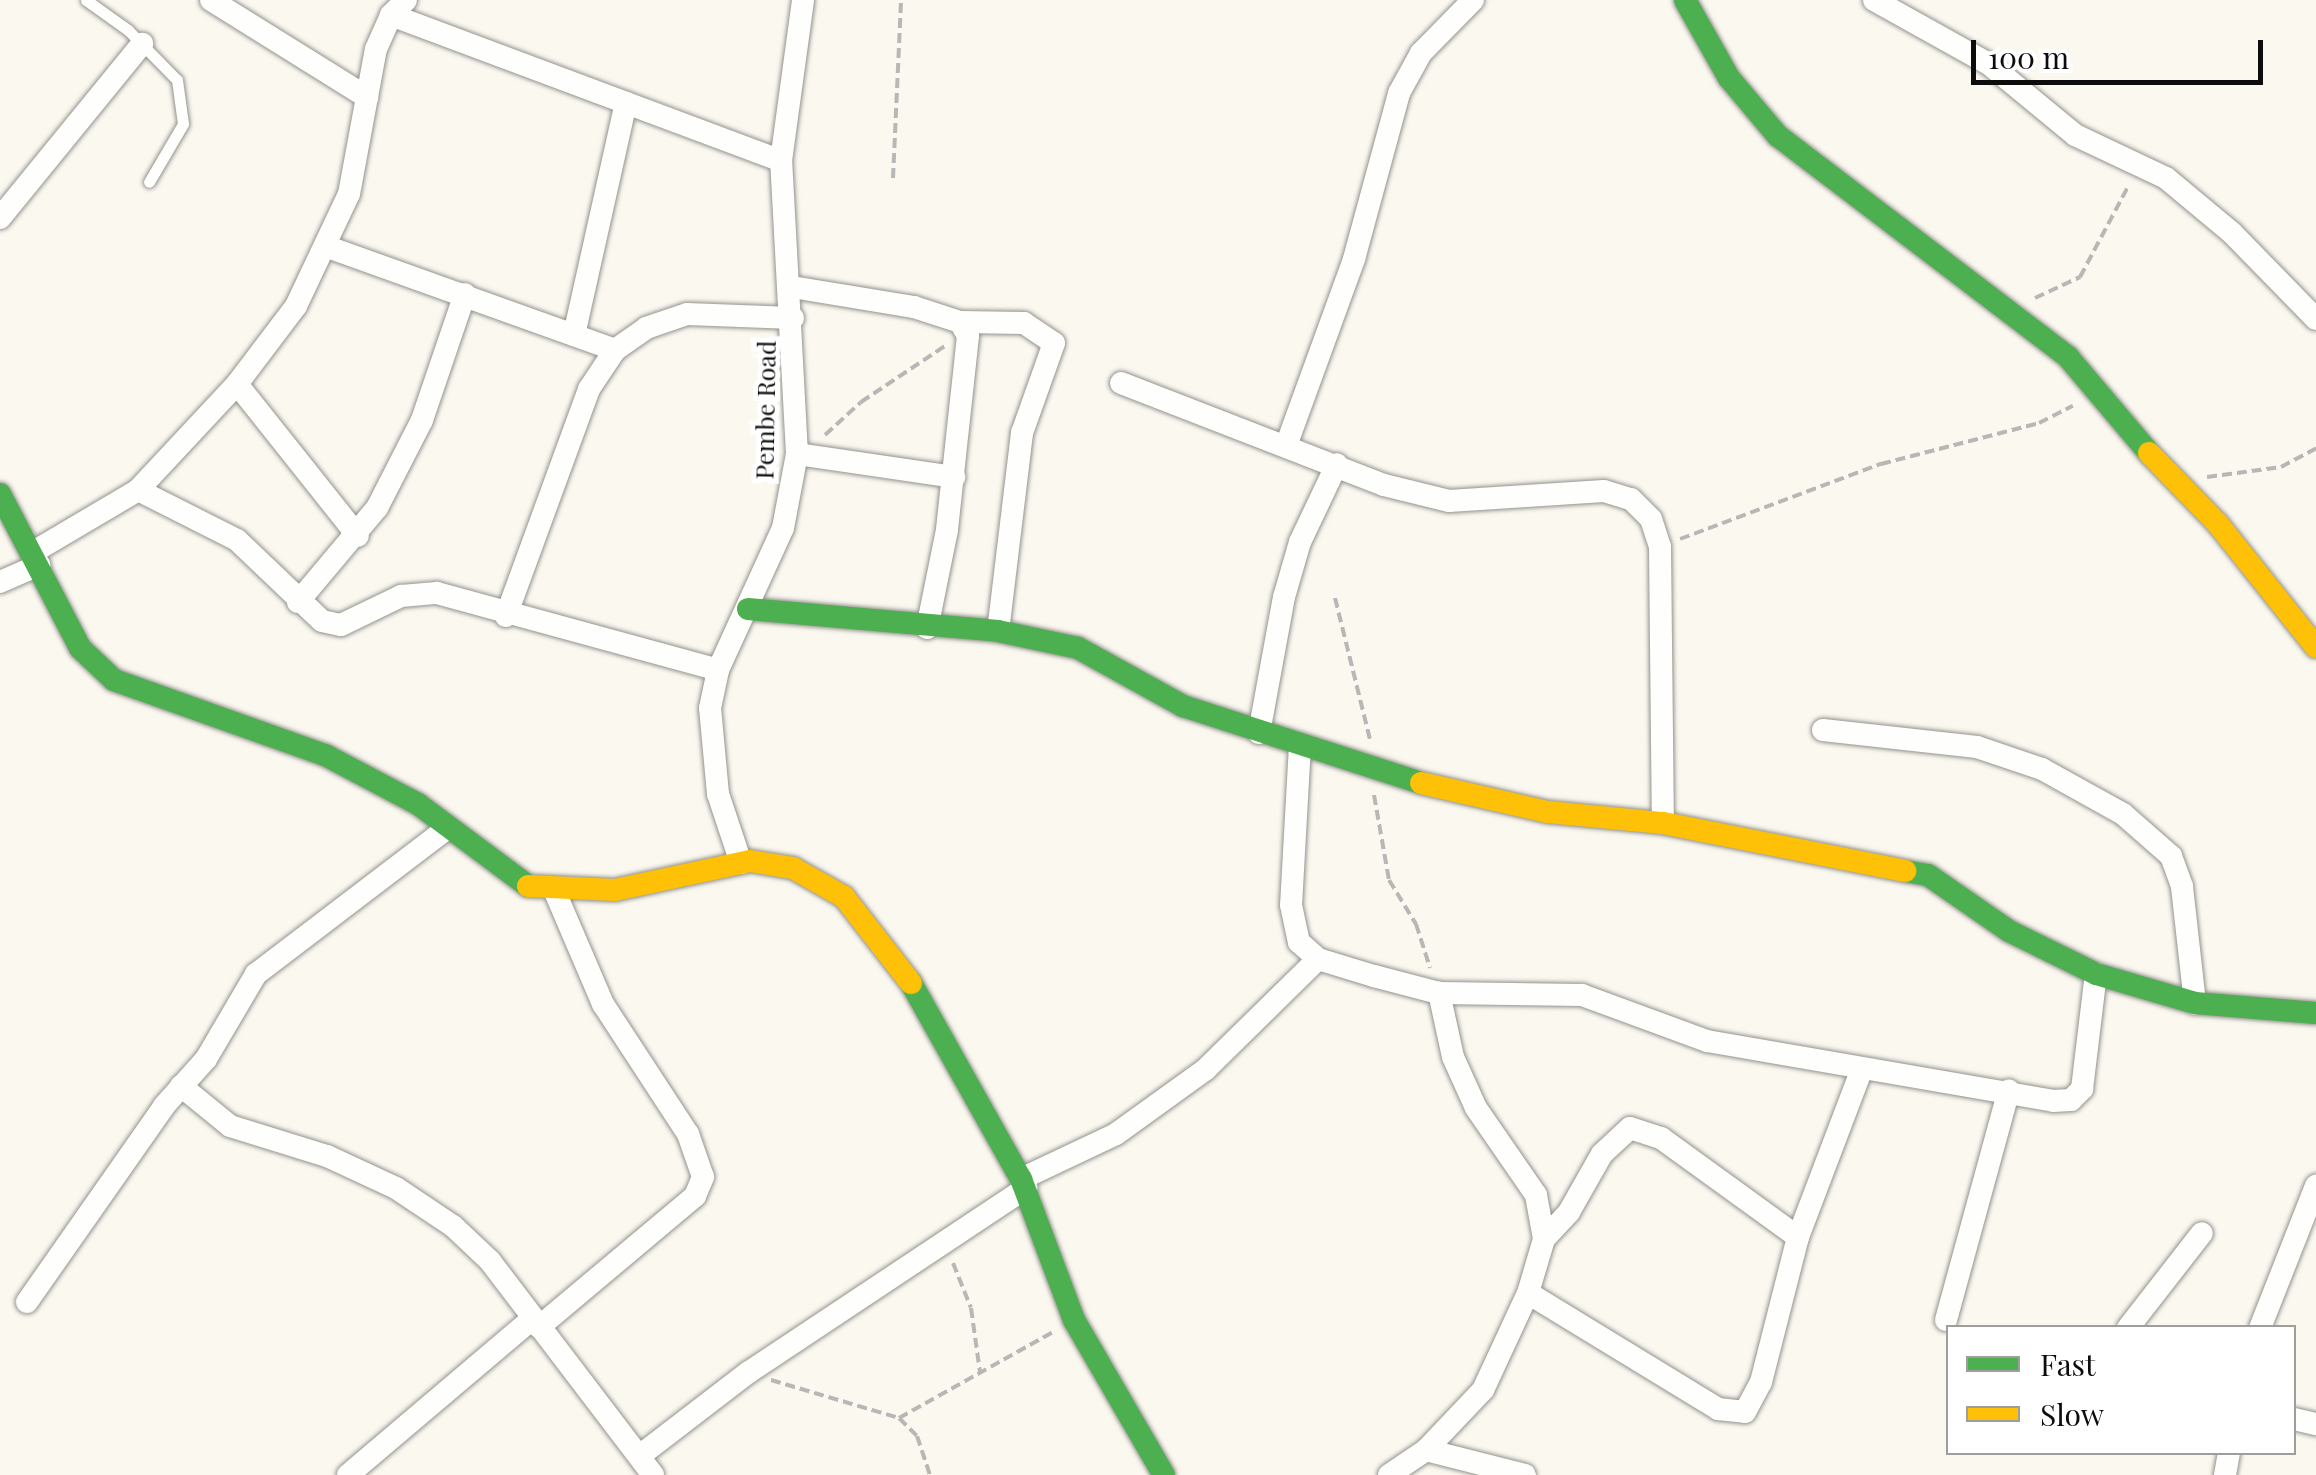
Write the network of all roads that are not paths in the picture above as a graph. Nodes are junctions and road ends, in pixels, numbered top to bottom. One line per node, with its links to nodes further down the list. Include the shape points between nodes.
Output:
1 (86, 0): 9 (lane)
2 (211, 0): 10 (street)
3 (802, 0): 12 (street, Pembe Road)
4 (1473, 0): 25 (street, via 1421,53 1398,93 1354,259)
5 (1714, 0): 7 (street)
6 (1874, 0): 19 (street, via 1989,64 2076,135 2143,163 2232,232)
7 (1688, 6): 39 (street, via 1729,78 1778,136 2068,357)
8 (398, 7): 10 (street); 11 (street)
9 (142, 44): 13 (lane, via 177,80 183,124); 14 (street)
10 (367, 97): 15 (street, via 348,194)
11 (626, 103): 12 (street); 21 (street)
12 (781, 161): 16 (street, Pembe Road)
13 (149, 182)
14 (0, 218)
15 (328, 246): 17 (street); 24 (street, via 296,306)
16 (792, 287): 18 (street, Pembe Road); 20 (street, via 914,307)
17 (465, 294): 21 (street); 31 (street, via 422,420)
18 (793, 318): 22 (street, via 687,314 646,328); 26 (street, Pembe Road)
19 (2316, 319)
20 (964, 329): 28 (street); 38 (street, via 1024,323 1054,343 1022,433)
21 (574, 335): 22 (street)
22 (615, 350): 36 (street, via 590,389)
23 (1122, 382): 25 (street)
24 (237, 384): 29 (street); 31 (street)
25 (1286, 446): 27 (street)
26 (804, 455): 28 (street); 35 (street, Pembe Road, via 783,528)
27 (1337, 464): 42 (street, via 1289,579); 44 (street, via 1384,485 1449,501 1604,492 1630,499 1652,519 1660,547)
28 (954, 477): 37 (street)
29 (138, 490): 32 (street); 34 (street, via 237,540)
30 (0, 494): 32 (street)
31 (358, 536): 34 (street)
32 (37, 558): 33 (street); 45 (street, via 80,648 114,680 327,756 418,804)
33 (0, 582)
34 (298, 602): 36 (street, via 322,621 342,625 401,596 438,593)
35 (748, 609): 37 (street); 40 (street, Pembe Road)
36 (506, 616): 40 (street)
37 (926, 628): 38 (street)
38 (998, 630): 42 (street, via 1078,648 1183,706)
39 (2316, 647)
40 (718, 670): 46 (street, Pembe Road, via 710,742 718,794)
41 (1823, 730): 51 (street, via 1977,747 2042,769 2124,814 2171,856 2182,888)
42 (1259, 733): 43 (street)
43 (1300, 745): 44 (street, via 1436,788 1548,812); 48 (street, via 1291,905 1299,942)
44 (1663, 823): 49 (street, via 1928,876 2009,931)
45 (446, 829): 47 (street, via 524,886); 54 (street, via 275,955)
46 (741, 864): 47 (street, via 615,890); 56 (street, via 793,868 844,898 914,986)
47 (555, 892): 64 (street, via 603,1004 688,1134 704,1177 695,1196)
48 (1318, 960): 50 (street); 56 (street, via 1206,1069 1116,1134)
49 (2096, 974): 51 (street); 55 (street, via 2082,1089 2070,1100 2053,1101)
50 (1435, 991): 53 (street, via 1582,995 1708,1042); 60 (street, via 1476,1108 1536,1195)
51 (2195, 1003): 52 (street)
52 (2316, 1013)
53 (1861, 1070): 55 (street); 59 (street)
54 (182, 1086): 62 (street); 64 (street, via 241,1132 303,1146 396,1188 490,1260)
55 (2009, 1090): 63 (street)
56 (1024, 1183): 68 (street, via 945,1244 748,1372); 70 (street, via 1074,1320)
57 (2316, 1186): 66 (street)
58 (2202, 1233): 65 (street)
59 (1798, 1237): 60 (street, via 1661,1138 1630,1128 1602,1154 1569,1212); 61 (street, via 1762,1382 1745,1412 1718,1409)
60 (1544, 1239): 61 (street)
61 (1528, 1294): 67 (street, via 1483,1390)
62 (27, 1302)
63 (1946, 1320)
64 (535, 1323): 68 (street); 69 (street)
65 (2130, 1325)
66 (2261, 1325)
67 (1426, 1450): 71 (street); 72 (street)
68 (648, 1465)
69 (348, 1475)
70 (1164, 1475)
71 (1389, 1475)
72 (1526, 1475)

